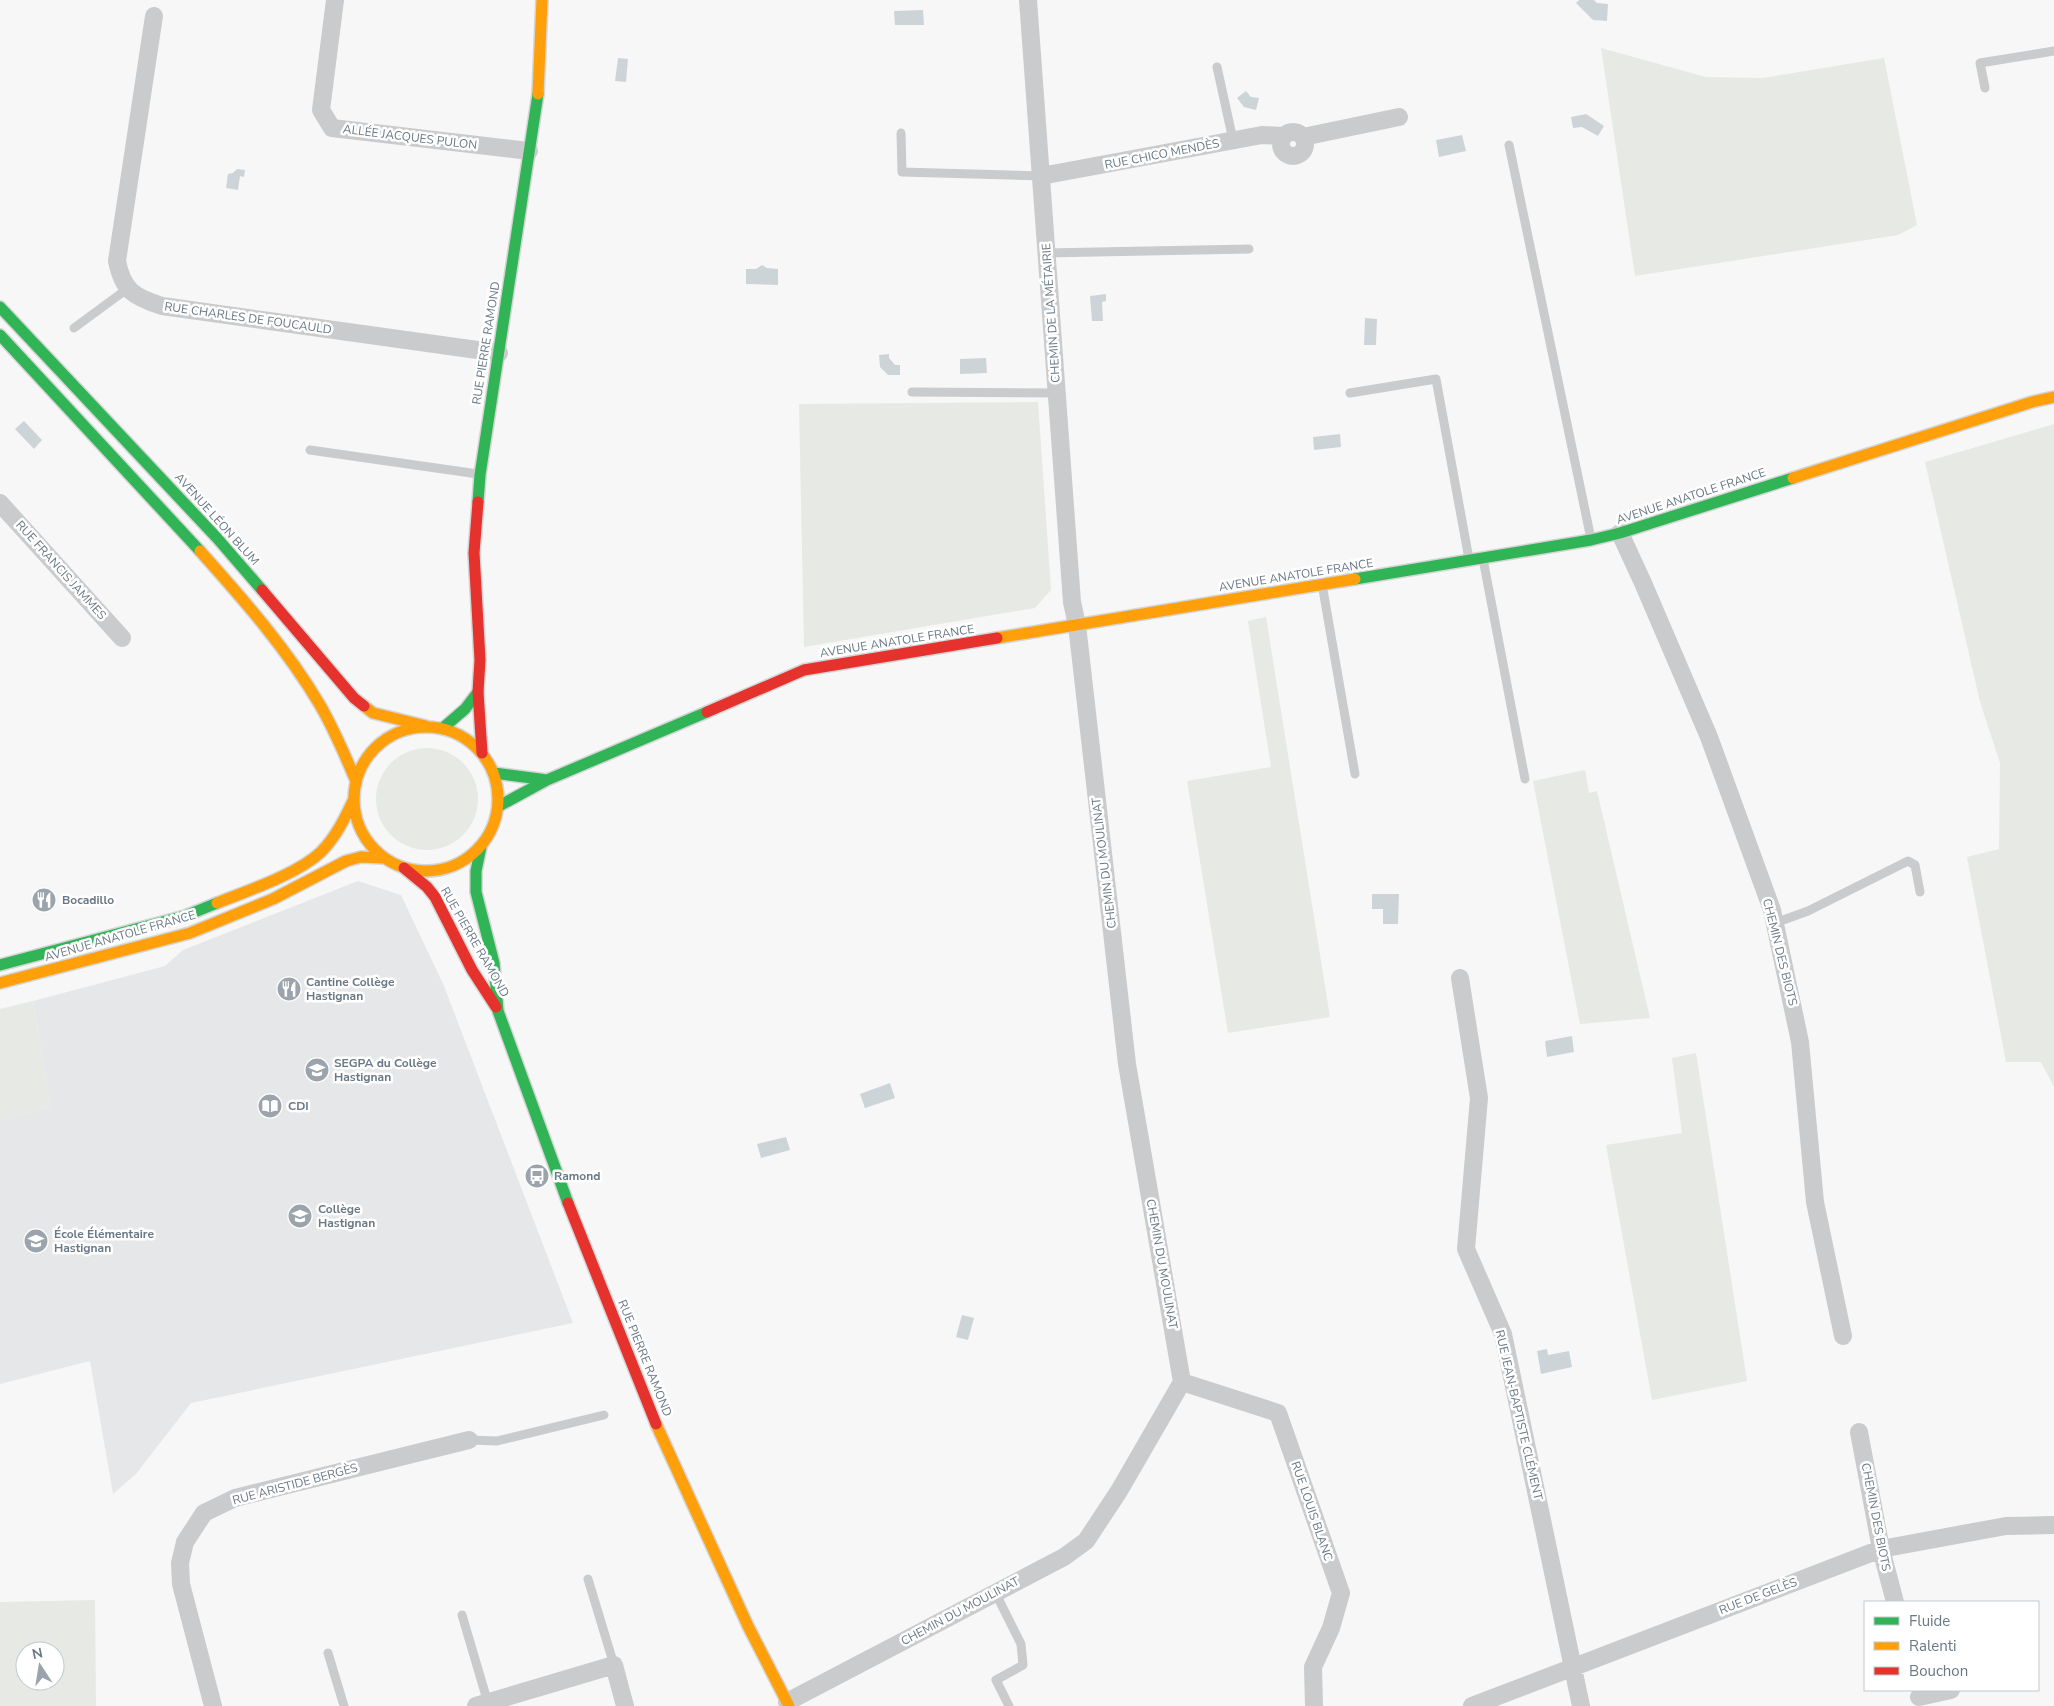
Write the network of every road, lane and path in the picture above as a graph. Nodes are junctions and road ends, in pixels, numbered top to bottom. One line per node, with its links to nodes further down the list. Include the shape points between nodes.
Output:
1 (336, 0): 12 (street, ALLÉE JACQUES PULON, via 321,110 332,128)
2 (542, 0): 12 (street, RUE PIERRE RAMOND, via 539,90)
3 (1028, 0): 13 (street, CHEMIN DE LA MÉTAIRIE)
4 (154, 16): 16 (street, via 117,261)
5 (2054, 51): 7 (lane, via 1980,63)
6 (1217, 67): 10 (lane)
7 (1985, 88)
8 (1399, 117): 10 (street, RUE CHICO MENDÈS, via 1302,136 1293,131 1283,136 1262,135)
9 (901, 133): 13 (lane, via 902,172)
10 (1233, 140): 13 (street, RUE CHICO MENDÈS)
11 (1509, 146): 31 (lane)
12 (529, 151): 22 (street, RUE PIERRE RAMOND)
13 (1041, 176): 15 (street, CHEMIN DE LA MÉTAIRIE)
14 (1249, 249): 15 (lane)
15 (1046, 253): 24 (street, CHEMIN DE LA MÉTAIRIE)
16 (127, 289): 20 (lane); 22 (street, RUE CHARLES DE FOUCAULD, via 141,299 162,306)
17 (0, 307): 19 (street, AVENUE LÉON BLUM)
18 (0, 318): 19 (street)
19 (18, 326): 38 (street, AVENUE LÉON BLUM, via 217,538 354,698 373,713)
20 (74, 328)
21 (0, 335): 45 (street, via 206,558 268,632 324,712)
22 (499, 353): 28 (street, RUE PIERRE RAMOND)
23 (912, 392): 24 (lane)
24 (1056, 393): 35 (street, CHEMIN DE LA MÉTAIRIE, via 1072,602)
25 (1350, 393): 33 (lane, via 1436,379)
26 (2054, 397): 30 (street, AVENUE ANATOLE FRANCE)
27 (310, 450): 28 (lane)
28 (480, 474): 37 (street, RUE PIERRE RAMOND, via 474,554 480,669)
29 (0, 503): 36 (street, RUE FRANCIS JAMMES)
30 (1620, 533): 31 (street, AVENUE ANATOLE FRANCE); 52 (street, CHEMIN DES BIOTS, via 1709,737)
31 (1591, 540): 32 (street, AVENUE ANATOLE FRANCE)
32 (1483, 558): 33 (street, AVENUE ANATOLE FRANCE); 43 (lane)
33 (1470, 560): 34 (street, AVENUE ANATOLE FRANCE)
34 (1322, 584): 35 (street, AVENUE ANATOLE FRANCE); 42 (lane)
35 (1077, 625): 44 (street, AVENUE ANATOLE FRANCE, via 804,670); 58 (street, CHEMIN DU MOULINAT, via 1127,1064)
36 (122, 638)
37 (478, 692): 39 (street, via 465,709); 40 (street, RUE PIERRE RAMOND)
38 (426, 726): 39 (street); 45 (street, via 402,730 382,742 366,759)
39 (443, 728): 40 (street, via 463,735)
40 (482, 753): 41 (street)
41 (494, 773): 44 (street); 47 (street)
42 (1355, 774)
43 (1525, 779)
44 (547, 780): 47 (street, AVENUE ANATOLE FRANCE)
45 (356, 781): 46 (street)
46 (354, 799): 49 (street, via 357,822 368,842); 53 (street, AVENUE ANATOLE FRANCE, via 341,826 321,852 305,864 266,883 185,916)
47 (499, 806): 48 (street, via 495,824)
48 (480, 847): 50 (street, via 464,861 445,869 424,872); 56 (street, RUE PIERRE RAMOND, via 476,892 494,963)
49 (384, 858): 50 (street); 55 (street, AVENUE ANATOLE FRANCE, via 361,857 346,862 273,899 190,932)
50 (404, 868): 56 (street, RUE PIERRE RAMOND, via 427,886 435,897 472,970)
51 (1920, 892): 52 (lane, via 1914,865 1908,861 1808,911)
52 (1775, 923): 57 (street, CHEMIN DES BIOTS, via 1800,1042 1815,1202)
53 (0, 965)
54 (1460, 978): 70 (street, RUE JEAN-BAPTISTE CLÉMENT, via 1480,1098 1466,1249 1503,1334)
55 (0, 983)
56 (498, 1011): 74 (street, RUE PIERRE RAMOND, via 556,1174 660,1434 748,1626)
57 (1843, 1336)
58 (1182, 1382): 65 (street, CHEMIN DU MOULINAT, via 1086,1541); 79 (street, RUE LOUIS BLANC, via 1278,1413 1341,1593 1331,1628 1313,1667)
59 (604, 1415): 61 (lane, via 497,1441)
60 (1859, 1432): 63 (street, CHEMIN DES BIOTS)
61 (469, 1440): 75 (street, RUE ARISTIDE BERGÈS, via 235,1498 204,1513 185,1542 180,1563 181,1584)
62 (2054, 1525): 63 (street, RUE DE GELÈS, via 2006,1526)
63 (1881, 1549): 66 (street, CHEMIN DES BIOTS); 70 (street, RUE DE GELÈS)
64 (588, 1579): 69 (lane)
65 (995, 1592): 74 (street, CHEMIN DU MOULINAT); 78 (lane, via 1021,1644 1023,1665 996,1680)
66 (1895, 1601)
67 (462, 1615): 73 (lane)
68 (328, 1653): 76 (lane)
69 (614, 1665): 73 (street); 77 (street)
70 (1573, 1667): 80 (street, RUE DE GELÈS); 81 (street, RUE JEAN-BAPTISTE CLÉMENT)
71 (1946, 1691): 72 (street)
72 (1918, 1697)
73 (482, 1704)
74 (788, 1704)
75 (213, 1706)
76 (344, 1706)
77 (624, 1706)
78 (1009, 1706)
79 (1314, 1706)
80 (1472, 1706)
81 (1581, 1706)

